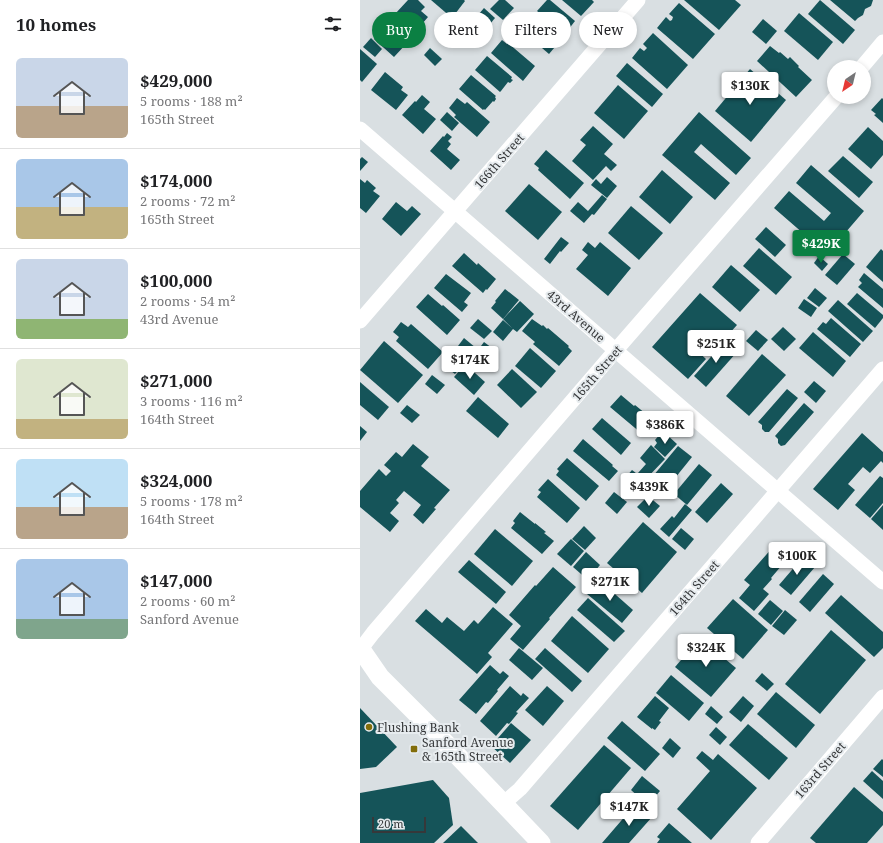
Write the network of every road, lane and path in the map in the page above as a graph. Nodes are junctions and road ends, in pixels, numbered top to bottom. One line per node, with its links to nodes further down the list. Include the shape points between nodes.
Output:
1 (638, 0): 6 (street, 166th Street)
2 (883, 42): 3 (street)
3 (868, 60)
4 (830, 104): 8 (street, 165th Street)
5 (360, 129): 6 (street, 43rd Avenue)
6 (456, 211): 7 (street, 166th Street); 8 (street, 43rd Avenue)
7 (360, 321)
8 (616, 350): 10 (street, 43rd Avenue); 12 (street, 165th Street)
9 (883, 369): 10 (street, 164th Street)
10 (778, 490): 11 (street, 43rd Avenue); 16 (street, 164th Street, via 520,789)
11 (883, 582)
12 (360, 649): 14 (street)
13 (360, 670): 14 (street)
14 (380, 677): 16 (street)
15 (883, 698): 18 (street, 163rd Street)
16 (503, 804): 17 (street)
17 (540, 843)
18 (758, 843)

